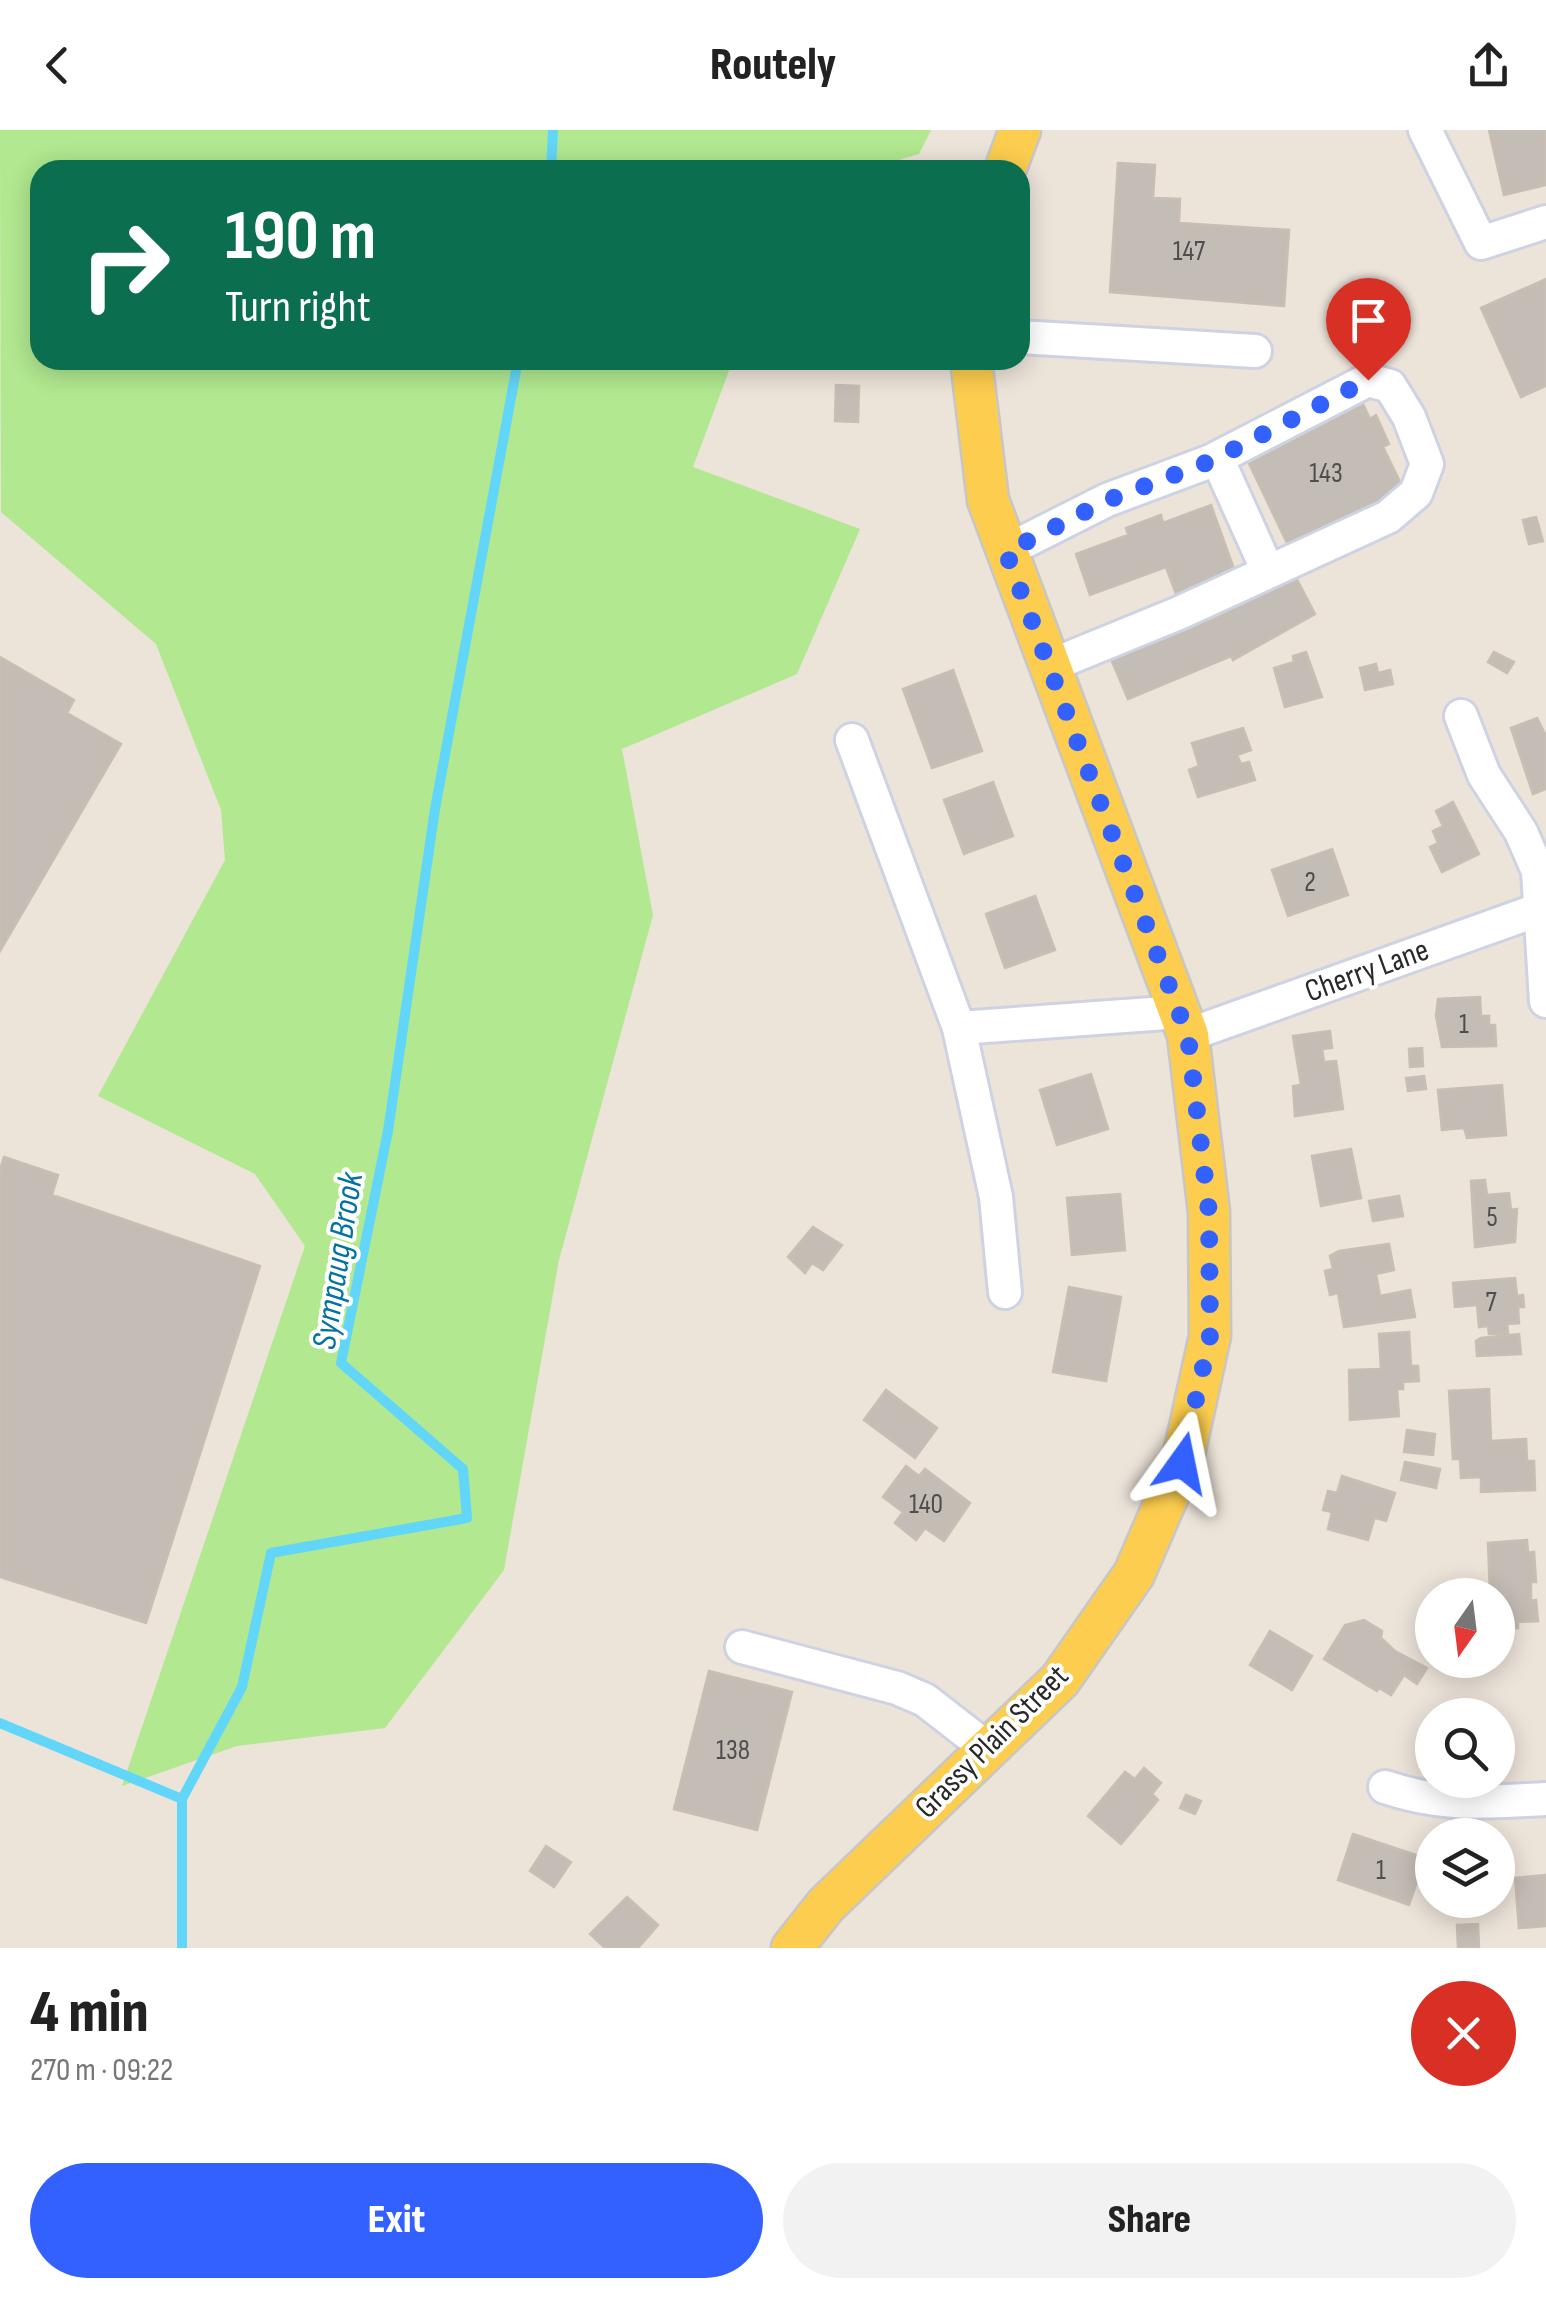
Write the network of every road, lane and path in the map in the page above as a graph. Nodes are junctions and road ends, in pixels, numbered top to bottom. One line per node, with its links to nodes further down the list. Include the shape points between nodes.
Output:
1 (1020, 130): 3 (main road)
2 (1425, 130): 4 (street, via 1481,243)
3 (1009, 160)
4 (1546, 222)
5 (1030, 338): 6 (street)
6 (1255, 351)
7 (972, 370): 9 (main road, Grassy Plain Street, via 988,500)
8 (1217, 458): 9 (street, via 1108,500); 10 (street); 10 (street, via 1368,380 1390,386 1409,417 1427,464 1416,493 1388,517)
9 (1006, 552): 11 (main road, Grassy Plain Street)
10 (1267, 569): 11 (street)
11 (1047, 666): 16 (main road, Grassy Plain Street)
12 (1462, 716): 14 (street, via 1484,775 1538,870)
13 (852, 740): 17 (street)
14 (1542, 908): 15 (street); 16 (street, Cherry Lane)
15 (1546, 1001)
16 (1183, 1024): 17 (street, Cherry Lane); 20 (main road, Grassy Plain Street, via 1209,1212 1210,1336 1182,1463 1134,1574 1060,1680)
17 (959, 1028): 18 (street, via 996,1197)
18 (1005, 1292)
19 (742, 1648): 20 (street, via 898,1688)
20 (988, 1749): 23 (main road, Grassy Plain Street, via 826,1905)
21 (1384, 1786): 22 (street, via 1457,1804)
22 (1546, 1799)
23 (792, 1948)

